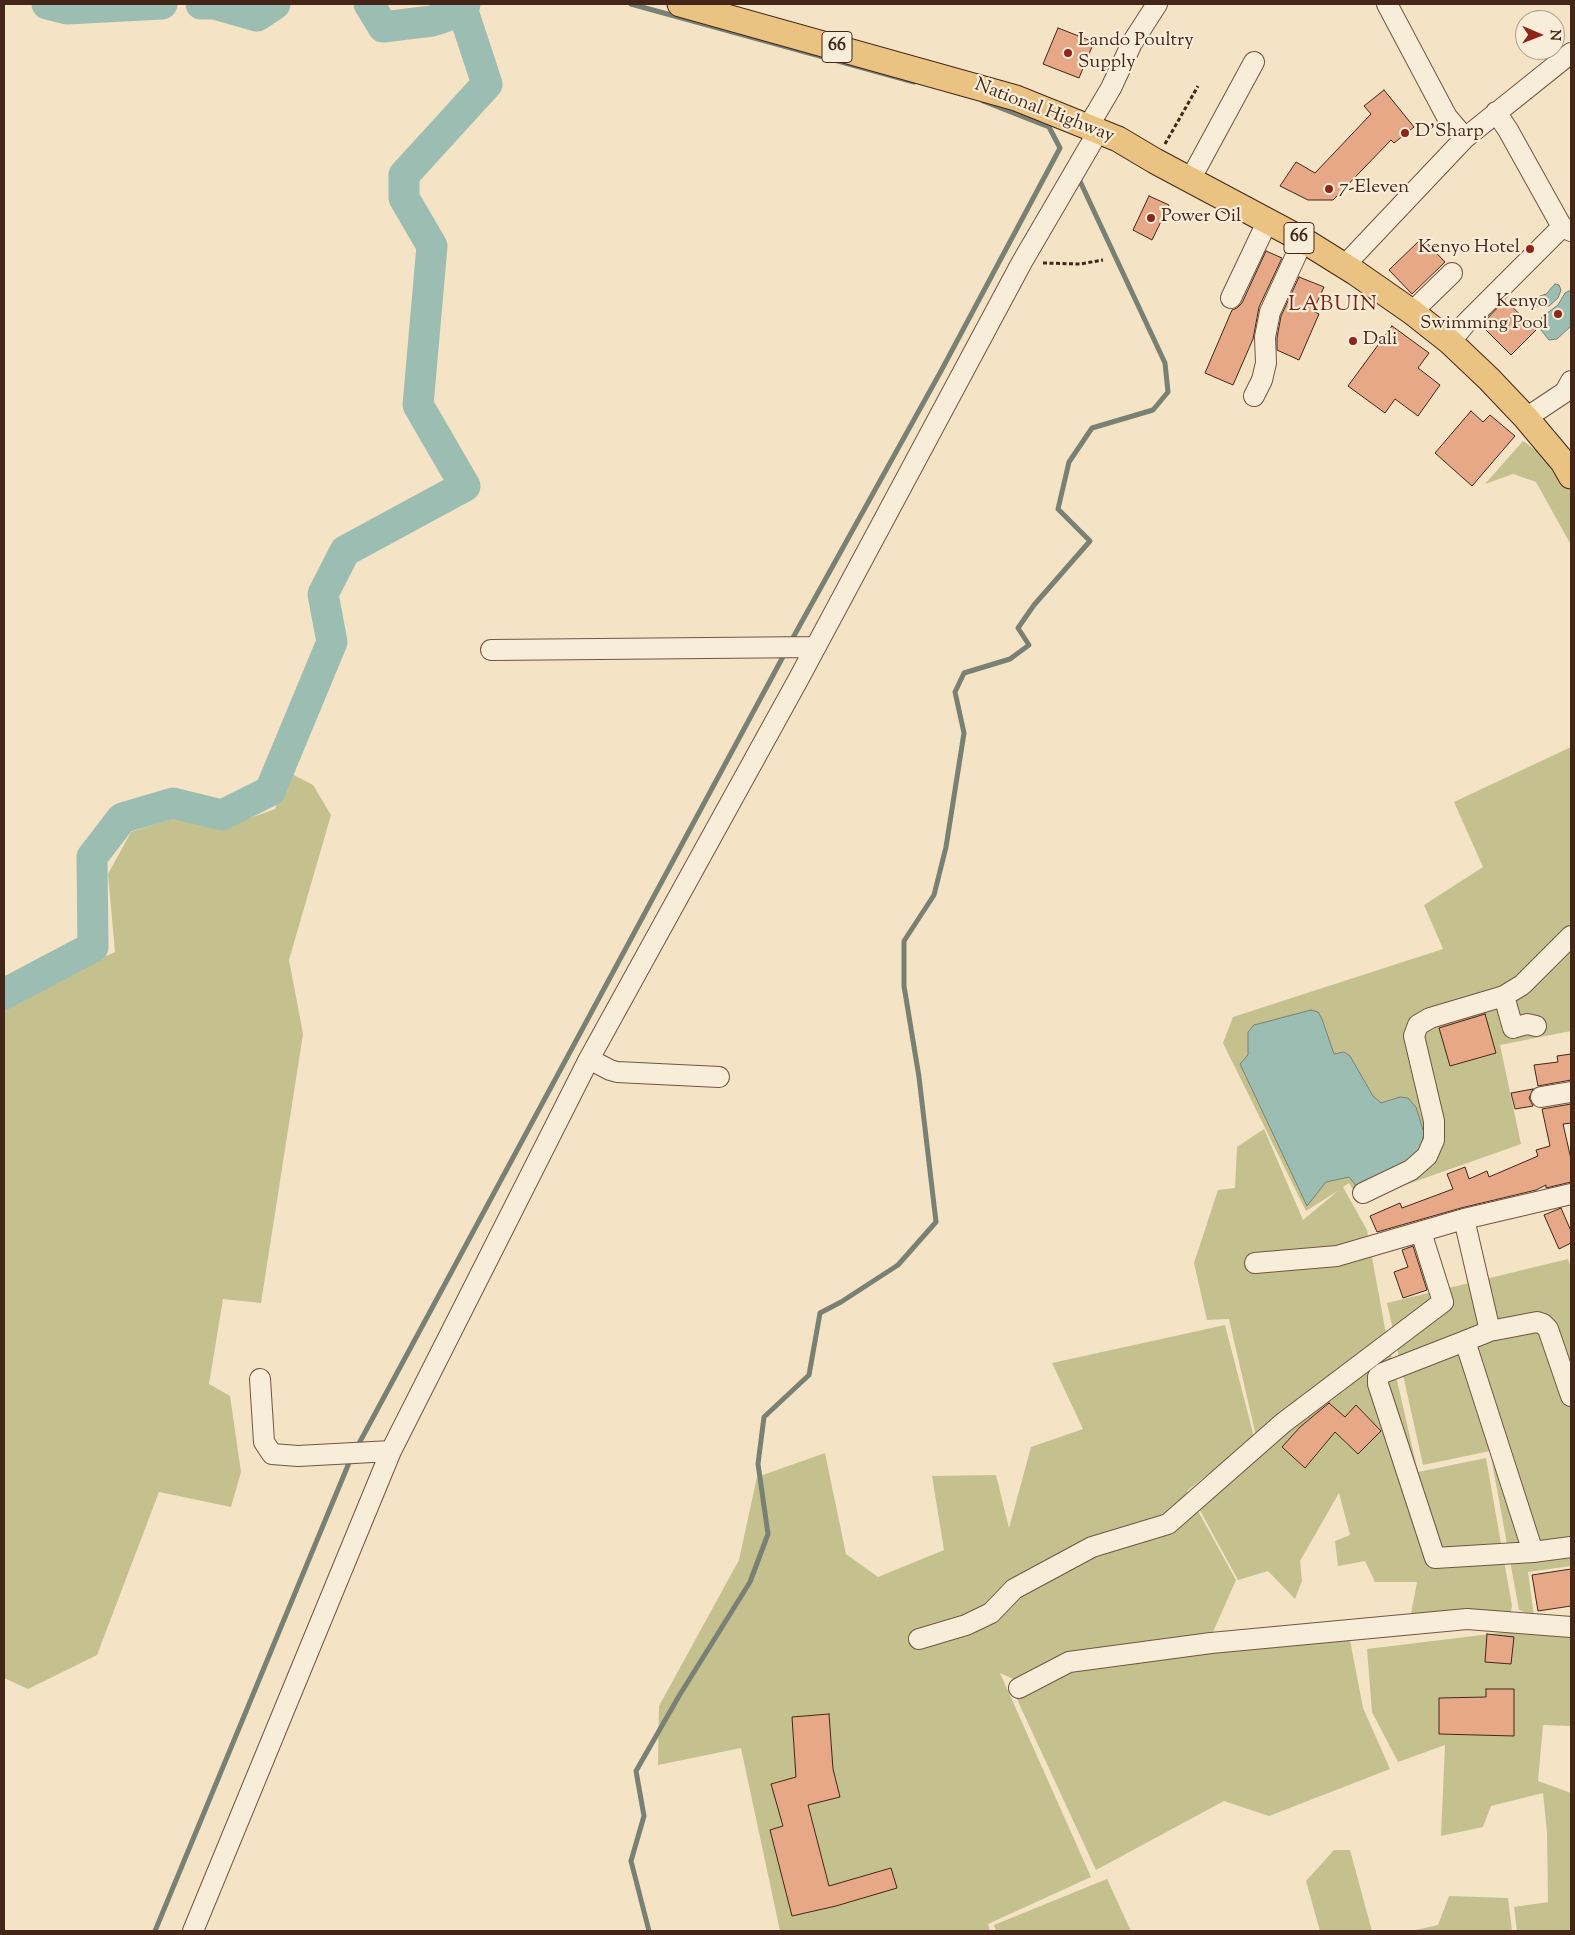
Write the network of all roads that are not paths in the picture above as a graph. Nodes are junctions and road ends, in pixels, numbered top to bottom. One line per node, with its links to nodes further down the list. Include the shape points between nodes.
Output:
1 (680, 4): 7 (main road, National Highway / 66, via 957,80 1016,98)
2 (1157, 4): 7 (street, via 1132,43)
3 (1387, 4): 8 (street, via 1447,117)
4 (1571, 52): 6 (street)
5 (1254, 62): 9 (street)
6 (1496, 112): 8 (street); 11 (street)
7 (1094, 129): 9 (main road, National Highway / 66); 22 (street)
8 (1465, 138): 13 (street)
9 (1190, 180): 10 (main road, National Highway / 66)
10 (1268, 220): 12 (main road, National Highway / 66); 15 (street)
11 (1567, 229): 17 (street, via 1466,323)
12 (1303, 240): 13 (main road, National Highway / 66); 19 (street, via 1270,312 1265,337 1266,364)
13 (1344, 266): 16 (main road, National Highway / 66)
14 (1452, 273): 16 (street)
15 (1231, 298)
16 (1412, 312): 17 (main road, National Highway / 66)
17 (1450, 342): 20 (main road, National Highway / 66)
18 (1569, 388): 20 (street)
19 (1254, 396)
20 (1526, 418): 21 (main road, National Highway / 66)
21 (1571, 476)
22 (816, 648): 23 (street); 27 (street)
23 (491, 650)
24 (1571, 936): 25 (street, via 1522,985)
25 (1504, 996): 26 (street, via 1512,1028 1527,1024); 31 (street, via 1430,1018 1418,1025 1414,1036 1434,1122 1434,1140 1427,1156 1411,1170)
26 (1536, 1026)
27 (589, 1059): 28 (street, via 617,1072); 40 (street)
28 (719, 1077)
29 (1571, 1092): 30 (street)
30 (1541, 1097)
31 (1363, 1193)
32 (1571, 1194): 33 (street)
33 (1464, 1219): 34 (street); 36 (street)
34 (1421, 1232): 35 (street, via 1337,1256); 44 (street, via 1443,1302 1283,1423 1168,1524 1092,1546 1014,1589 991,1614)
35 (1255, 1263)
36 (1490, 1331): 37 (street); 39 (street, via 1537,1322 1543,1324 1548,1329)
37 (1465, 1341): 42 (street); 42 (street, via 1383,1373 1378,1377 1378,1384 1435,1558)
38 (260, 1379): 40 (street, via 264,1442 272,1454 298,1456)
39 (1571, 1396)
40 (385, 1451): 46 (street)
41 (1571, 1547): 42 (street)
42 (1533, 1552)
43 (1571, 1626): 45 (street, via 1467,1619 1211,1643 1069,1662)
44 (919, 1639)
45 (1019, 1688)
46 (193, 1931)

